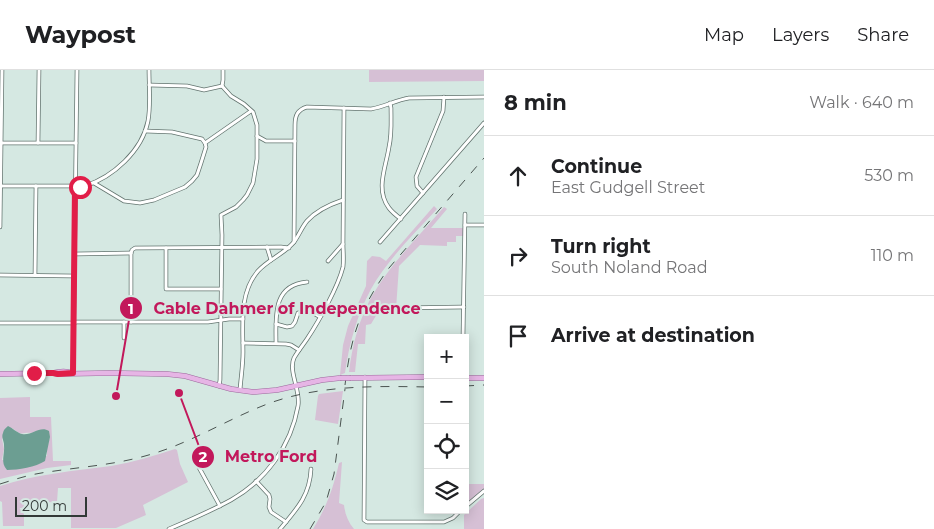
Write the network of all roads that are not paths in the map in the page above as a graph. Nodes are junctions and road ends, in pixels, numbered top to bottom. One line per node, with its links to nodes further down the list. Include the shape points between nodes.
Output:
1 (2, 70): 8 (street)
2 (39, 70): 20 (street)
3 (77, 70): 21 (street)
4 (149, 70): 6 (street)
5 (223, 70): 7 (street)
6 (149, 85): 7 (street, via 204,90); 16 (street)
7 (222, 86): 13 (street)
8 (1, 87): 15 (street)
9 (444, 97): 10 (street); 11 (street, via 409,98); 27 (street, via 443,111 416,177 417,186)
10 (484, 97)
11 (390, 103): 12 (street, via 371,109); 30 (street, via 391,135 382,190 387,206)
12 (344, 108): 18 (street, via 300,110 295,119); 28 (street)
13 (251, 111): 17 (street, via 256,120); 22 (street)
14 (484, 123): 27 (street)
15 (1, 124): 19 (street)
16 (145, 131): 22 (street, via 172,132 202,139); 23 (street, via 124,163)
17 (257, 136): 18 (street, via 266,141); 39 (street, via 257,159 250,190 236,207 219,215)
18 (295, 141): 34 (street)
19 (1, 143): 20 (street); 24 (street)
20 (38, 143): 21 (street)
21 (76, 143): 26 (street)
22 (206, 143): 23 (street, via 192,181 154,200 140,203 124,201)
23 (94, 184): 26 (street)
24 (0, 186): 25 (street); 33 (street)
25 (36, 186): 26 (street); 48 (street)
26 (75, 187): 44 (street)
27 (423, 194): 30 (street)
28 (342, 200): 35 (street, via 310,218); 38 (street)
29 (465, 214): 31 (street)
30 (401, 219): 37 (street)
31 (465, 225): 32 (street); 52 (street)
32 (484, 225)
33 (0, 227)
34 (294, 227): 35 (street); 36 (street)
35 (302, 228): 36 (street)
36 (294, 242): 42 (street)
37 (380, 242)
38 (343, 244): 46 (street); 54 (street, via 340,274)
39 (221, 247): 40 (street); 41 (street); 51 (street)
40 (267, 247): 42 (street); 45 (street)
41 (166, 248): 43 (street, via 133,248); 51 (street, via 166,289)
42 (289, 248): 45 (street)
43 (132, 253): 44 (street); 59 (street)
44 (74, 254): 49 (street)
45 (271, 260): 55 (street, via 248,286)
46 (328, 261)
47 (0, 275): 48 (street)
48 (35, 275): 49 (street)
49 (74, 276): 57 (street)
50 (307, 282): 61 (street, via 298,283 283,293 277,304)
51 (221, 289): 56 (street)
52 (464, 307): 53 (street); 62 (street)
53 (397, 308)
54 (320, 317): 61 (street, via 301,311 292,326); 66 (street)
55 (243, 319): 56 (street); 64 (street)
56 (220, 320): 59 (street); 73 (street)
57 (74, 322): 58 (street); 60 (street); 67 (street)
58 (124, 322): 59 (street); 63 (street)
59 (131, 322)
60 (0, 323)
61 (276, 324): 65 (street)
62 (463, 334)
63 (124, 338)
64 (243, 343): 65 (street); 75 (street)
65 (276, 343): 66 (street)
66 (299, 350): 74 (street, via 292,365)
67 (73, 373): 68 (main road); 73 (main road, via 167,374)
68 (0, 374)
69 (365, 377): 70 (main road); 74 (main road, bridge, via 322,380); 82 (street, via 364,520 444,522)
70 (424, 378)
71 (469, 378): 72 (main road)
72 (484, 378)
73 (219, 386): 75 (main road)
74 (296, 386): 75 (main road, via 266,392); 78 (street, via 299,400 293,426 275,461)
75 (240, 391)
76 (196, 462): 81 (street)
77 (311, 469): 83 (street, via 308,489)
78 (256, 481): 81 (street); 83 (street, via 269,495 271,512)
79 (484, 491): 80 (street)
80 (469, 503)
81 (220, 506): 84 (street)
82 (457, 514)
83 (286, 522): 85 (street)
84 (169, 529)
85 (280, 529)

